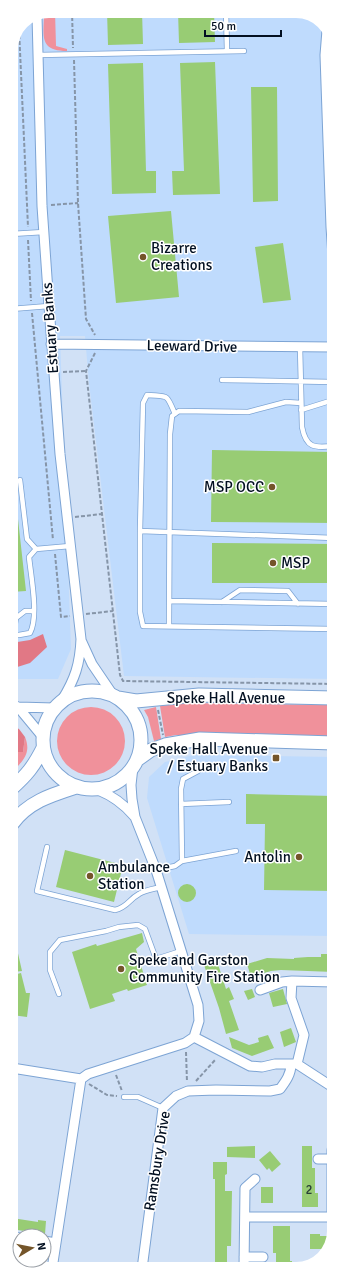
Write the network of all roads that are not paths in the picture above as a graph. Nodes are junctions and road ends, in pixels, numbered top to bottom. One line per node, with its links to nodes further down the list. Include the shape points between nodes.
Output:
1 (226, 18): 4 (lane)
2 (37, 20): 6 (street, Estuary Banks)
3 (327, 49): 7 (street)
4 (227, 51): 5 (lane); 6 (lane)
5 (244, 51)
6 (37, 55): 8 (street, Estuary Banks)
7 (327, 112)
8 (44, 232): 9 (lane); 10 (street, Estuary Banks)
9 (18, 234)
10 (49, 306): 11 (lane); 12 (street, Estuary Banks)
11 (18, 308)
12 (52, 344): 13 (street, Leeward Drive); 27 (street, Estuary Banks)
13 (300, 347): 14 (street, Leeward Drive); 16 (lane)
14 (327, 348)
15 (222, 380): 16 (lane)
16 (300, 381): 17 (lane); 19 (lane)
17 (327, 382)
18 (327, 402): 20 (lane)
19 (301, 403): 20 (lane); 21 (lane, via 282,402 248,412 179,411)
20 (301, 410): 22 (lane, via 303,434 308,443 314,447)
21 (175, 414): 24 (lane, via 170,400 165,396 147,395 143,403); 25 (lane, via 172,416 170,434)
22 (327, 446)
23 (20, 480): 28 (lane, via 27,539)
24 (140, 531): 25 (lane); 35 (lane, via 140,612 143,626)
25 (170, 532): 26 (lane); 29 (lane)
26 (327, 538)
27 (70, 546): 28 (lane); 38 (street, Estuary Banks)
28 (36, 549): 33 (lane, via 29,557)
29 (169, 601): 30 (lane); 35 (lane)
30 (222, 602): 31 (lane); 31 (lane, via 240,590 288,591)
31 (298, 604): 32 (lane)
32 (327, 604)
33 (34, 611): 34 (lane, via 25,611); 37 (lane, via 34,626 30,633)
34 (18, 616)
35 (169, 626): 36 (lane)
36 (327, 629)
37 (18, 635)
38 (81, 639): 39 (street, Estuary Banks, via 92,664); 41 (street, Estuary Banks, via 77,671 72,684)
39 (116, 697): 40 (street, Speke Hall Avenue, via 136,701 199,695); 41 (street, via 100,691 86,691 72,695); 46 (street, via 130,709 138,722 140,752)
40 (327, 698)
41 (58, 704): 42 (street); 44 (street, via 46,721)
42 (18, 706)
43 (18, 710): 44 (street)
44 (43, 742): 48 (street, via 35,764); 49 (street, via 46,759 53,771)
45 (327, 743): 46 (street, via 200,739 164,745 151,750)
46 (135, 764): 50 (street, via 124,778 112,786); 54 (street, via 131,785)
47 (198, 771): 52 (lane, via 182,779)
48 (18, 783)
49 (76, 787): 50 (street); 53 (street, via 36,801)
50 (98, 790): 54 (street, via 124,804)
51 (229, 802): 52 (lane)
52 (181, 804): 57 (lane)
53 (18, 817)
54 (135, 817): 58 (street)
55 (47, 846): 59 (lane, via 37,891 115,910 124,908 140,893)
56 (236, 851): 57 (lane)
57 (182, 861): 58 (lane, via 175,866)
58 (156, 870): 59 (street)
59 (161, 887): 60 (street)
60 (181, 951): 64 (lane, via 156,959 145,929 138,925 60,940 50,952 50,970); 65 (street, via 198,1005 200,1021)
61 (292, 982): 62 (street); 63 (street, via 282,982); 66 (street, via 291,998 304,1036)
62 (327, 982)
63 (260, 990)
64 (58, 994)
65 (194, 1037): 66 (street, via 250,1066); 68 (street, via 185,1043 88,1074)
66 (294, 1064): 69 (street); 71 (street, Ramsbury Drive, via 280,1089 188,1091 176,1096)
67 (18, 1069): 68 (street)
68 (81, 1079): 78 (street)
69 (327, 1084)
70 (124, 1097): 71 (lane, via 138,1097)
71 (163, 1108): 82 (street, Ramsbury Drive)
72 (327, 1156): 73 (street)
73 (318, 1159)
74 (255, 1179): 75 (street, via 245,1188)
75 (245, 1216): 76 (street); 79 (street)
76 (327, 1217)
77 (52, 1242): 78 (street)
78 (56, 1243): 81 (street)
79 (244, 1257): 80 (street); 83 (street)
80 (263, 1257)
81 (53, 1262)
82 (143, 1262)
83 (244, 1262)

